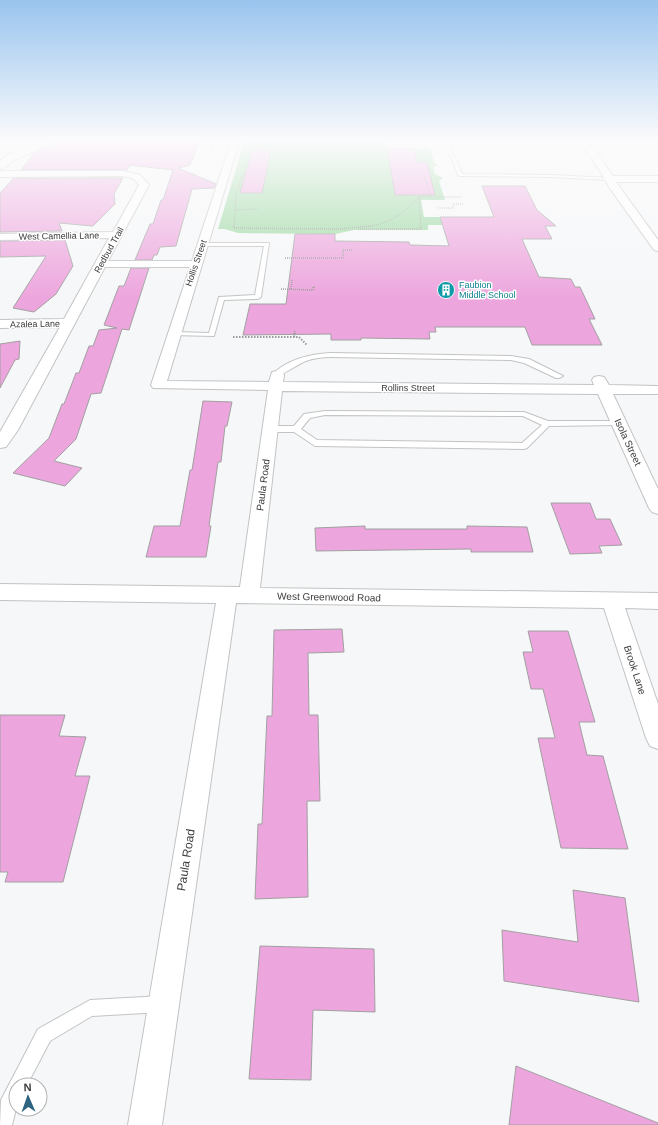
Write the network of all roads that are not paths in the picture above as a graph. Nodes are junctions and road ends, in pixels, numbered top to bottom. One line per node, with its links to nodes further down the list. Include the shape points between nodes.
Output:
1 (139, 194): 4 (street, Redbud Trail)
2 (219, 194): 6 (street, Hollis Street)
3 (619, 194): 7 (street)
4 (118, 235): 5 (street, West Camellia Lane); 8 (street, Redbud Trail)
5 (0, 237)
6 (203, 244): 9 (street, Hollis Street); 12 (lane, via 267,244 258,298 221,298 212,334)
7 (658, 248)
8 (101, 264): 9 (street); 10 (street, Redbud Trail)
9 (196, 264): 12 (street, Hollis Street)
10 (69, 323): 11 (street, Azalea Lane); 23 (street, Redbud Trail, via 10,430)
11 (0, 324)
12 (173, 334): 15 (street, Hollis Street)
13 (558, 376): 16 (street, Rollins Street); 16 (lane, via 526,361 510,358 318,355 304,358); 17 (street, Rollins Street)
14 (658, 377): 17 (street, Rollins Street)
15 (160, 378): 16 (street, Rollins Street)
16 (276, 380): 17 (street, Rollins Street); 21 (street, Paula Road)
17 (601, 383): 18 (street, Rollins Street); 19 (street, Isola Street)
18 (658, 390)
19 (619, 422): 20 (lane); 24 (street, Isola Street)
20 (547, 424): 22 (lane, via 524,414 325,413 308,416); 22 (lane, via 524,446 315,443)
21 (271, 429): 22 (lane); 26 (street, Paula Road)
22 (296, 429)
23 (0, 443)
24 (658, 508)
25 (0, 592): 26 (street, West Greenwood Road)
26 (238, 596): 27 (street, West Greenwood Road); 30 (street, Paula Road)
27 (612, 601): 28 (street, West Greenwood Road); 29 (street, Brook Lane)
28 (658, 601)
29 (658, 738)
30 (164, 1004): 31 (lane, via 90,1008 44,1035); 34 (street, Paula Road)
31 (22, 1077)
32 (8, 1107): 33 (lane)
33 (3, 1125)
34 (145, 1125)

